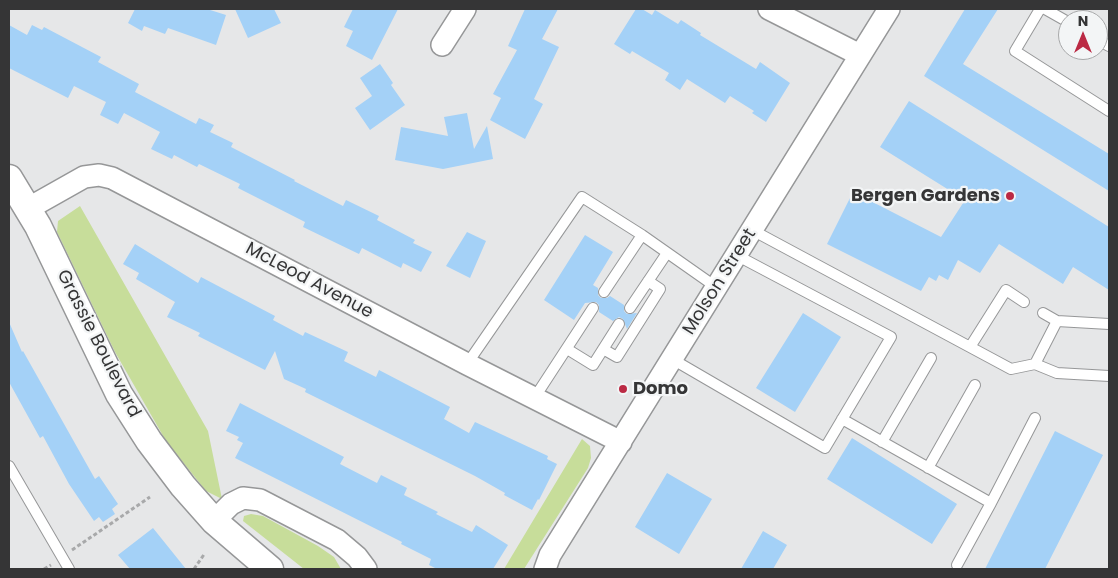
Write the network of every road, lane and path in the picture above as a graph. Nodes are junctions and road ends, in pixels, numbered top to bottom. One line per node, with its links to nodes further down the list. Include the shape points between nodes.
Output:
1 (465, 9): 7 (street)
2 (769, 9): 8 (street)
3 (889, 9): 8 (street, Molson Street)
4 (1040, 9): 9 (lane, via 1015,50)
5 (1045, 9): 6 (lane)
6 (1058, 16)
7 (442, 45)
8 (860, 55): 12 (street, Molson Street)
9 (1109, 112)
10 (9, 178): 11 (street)
11 (29, 208): 31 (street, McLeod Avenue, via 84,177 112,178); 44 (street, Grassie Boulevard, via 120,394 148,441)
12 (752, 230): 15 (street, Molson Street); 26 (lane)
13 (642, 235): 14 (lane); 18 (lane); 31 (lane, via 582,197)
14 (667, 253): 16 (lane); 17 (lane)
15 (736, 255): 17 (street, Molson Street); 37 (lane, via 891,337)
16 (648, 281): 21 (lane); 27 (lane, via 660,289 617,357)
17 (716, 287): 30 (street, Molson Street)
18 (604, 292)
19 (1024, 302): 26 (lane, via 1006,290)
20 (594, 308): 28 (lane)
21 (630, 308)
22 (1043, 313): 23 (lane)
23 (1057, 321): 25 (lane); 32 (lane)
24 (619, 324): 27 (lane)
25 (1109, 324)
26 (970, 347): 32 (lane, via 1011,369)
27 (603, 349): 28 (lane, via 593,365)
28 (567, 350): 35 (lane)
29 (931, 358): 39 (lane)
30 (672, 359): 37 (lane, via 825,448); 38 (street, Molson Street)
31 (467, 364): 35 (street, McLeod Avenue)
32 (1036, 364): 33 (lane, via 1057,373)
33 (1109, 376)
34 (976, 385): 41 (lane)
35 (535, 397): 38 (street, McLeod Avenue)
36 (1035, 418): 43 (lane)
37 (842, 419): 39 (lane)
38 (621, 442): 47 (street, Molson Street)
39 (882, 442): 41 (lane)
40 (9, 466): 46 (lane)
41 (928, 468): 43 (lane)
42 (150, 497): 46 (path)
43 (991, 503): 48 (lane)
44 (214, 521): 52 (street, Grassie Boulevard); 53 (street, via 231,504 243,498 260,500 337,540)
45 (205, 553): 51 (path)
46 (61, 558): 49 (path); 50 (lane)
47 (544, 565)
48 (957, 565)
49 (44, 569)
50 (69, 569)
51 (194, 569)
52 (270, 569)
53 (366, 569)

